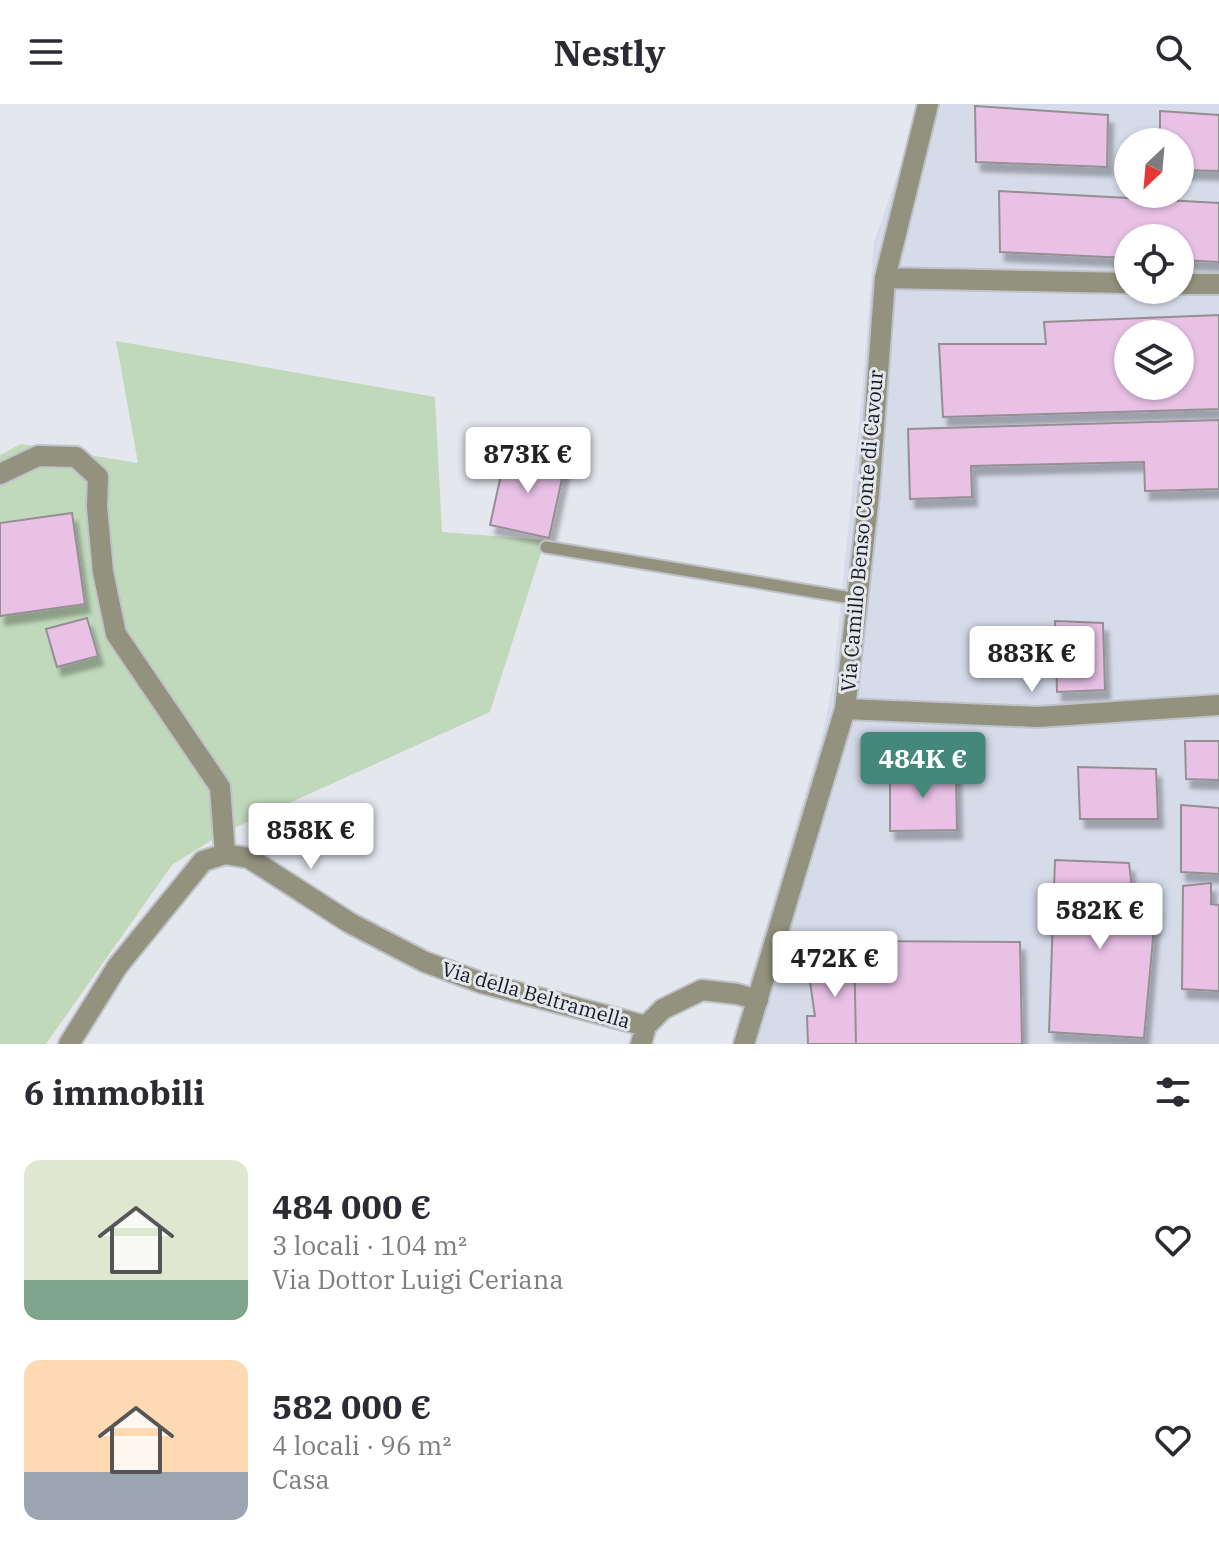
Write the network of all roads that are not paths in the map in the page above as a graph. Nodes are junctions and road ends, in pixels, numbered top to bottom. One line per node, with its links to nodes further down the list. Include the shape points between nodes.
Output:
1 (928, 104): 2 (street, Via Camillo Benso Conte di Cavour)
2 (885, 278): 3 (street); 8 (street, Via Camillo Benso Conte di Cavour)
3 (1114, 283)
4 (1194, 284): 5 (street)
5 (1219, 284)
6 (0, 474): 11 (street, via 38,456 76,457 98,477 103,572 116,634 220,787)
7 (546, 547): 8 (lane)
8 (857, 599): 10 (street, Via Camillo Benso Conte di Cavour)
9 (1219, 705): 10 (street, via 1038,717)
10 (845, 709): 12 (street, Via Camillo Benso Conte di Cavour)
11 (225, 854): 13 (street, Via della Beltramella, via 249,858 350,923 425,962); 14 (street, via 203,861 117,967)
12 (758, 1000): 13 (street, via 702,990 663,1009); 15 (street, Via Camillo Benso Conte di Cavour)
13 (644, 1035)
14 (69, 1044)
15 (744, 1044)

